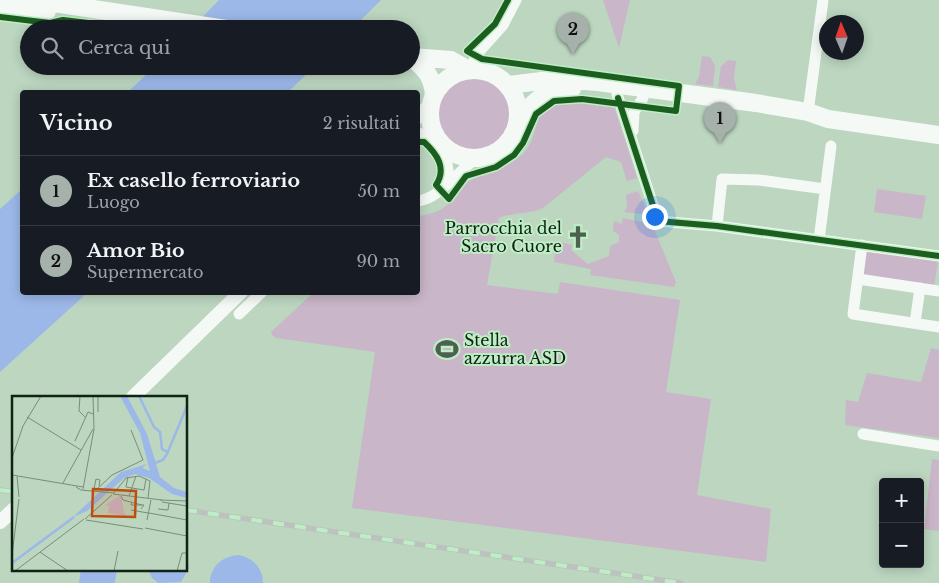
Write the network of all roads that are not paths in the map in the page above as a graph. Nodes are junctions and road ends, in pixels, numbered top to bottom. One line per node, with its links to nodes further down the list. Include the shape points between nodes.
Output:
1 (34, 0): 4 (main road)
2 (516, 0): 11 (street, via 503,25 476,55)
3 (823, 0): 16 (street)
4 (60, 2): 6 (main road)
5 (0, 5): 7 (main road, via 102,18)
6 (101, 6): 7 (main road)
7 (124, 15): 8 (main road)
8 (160, 20)
9 (420, 60): 11 (main road, via 451,60)
10 (420, 63): 15 (main road, via 432,80)
11 (469, 69): 12 (main road, via 492,74); 15 (main road, via 448,78)
12 (508, 85): 16 (main road, via 572,80); 18 (main road, via 518,103)
13 (617, 94): 14 (main road); 18 (main road, via 553,90 535,100); 23 (street)
14 (643, 98): 19 (main road, via 807,121); 23 (street, via 633,116)
15 (433, 99): 17 (street); 22 (main road, via 431,116)
16 (808, 112): 19 (main road)
17 (420, 115)
18 (519, 119): 25 (main road, via 514,134 504,146 490,155)
19 (828, 119): 20 (main road)
20 (939, 135)
21 (420, 136): 22 (street)
22 (441, 143): 25 (main road, via 462,157); 27 (street, via 448,171)
23 (633, 143): 29 (street, via 658,221)
24 (831, 146): 26 (street)
25 (477, 158): 27 (street)
26 (825, 188): 29 (street, via 759,180 722,180); 30 (street)
27 (440, 190): 28 (street)
28 (420, 201)
29 (717, 226): 30 (street)
30 (819, 240): 31 (street)
31 (862, 245): 32 (street); 33 (street)
32 (939, 256)
33 (858, 279): 34 (street); 39 (street, via 853,314)
34 (920, 288): 35 (street); 39 (street)
35 (939, 291)
36 (238, 295): 41 (street)
37 (259, 295): 38 (street)
38 (239, 314)
39 (916, 323): 40 (street)
40 (939, 327)
41 (134, 396)
42 (863, 434): 43 (street)
43 (939, 446)
44 (12, 511): 45 (street)
45 (0, 522)

